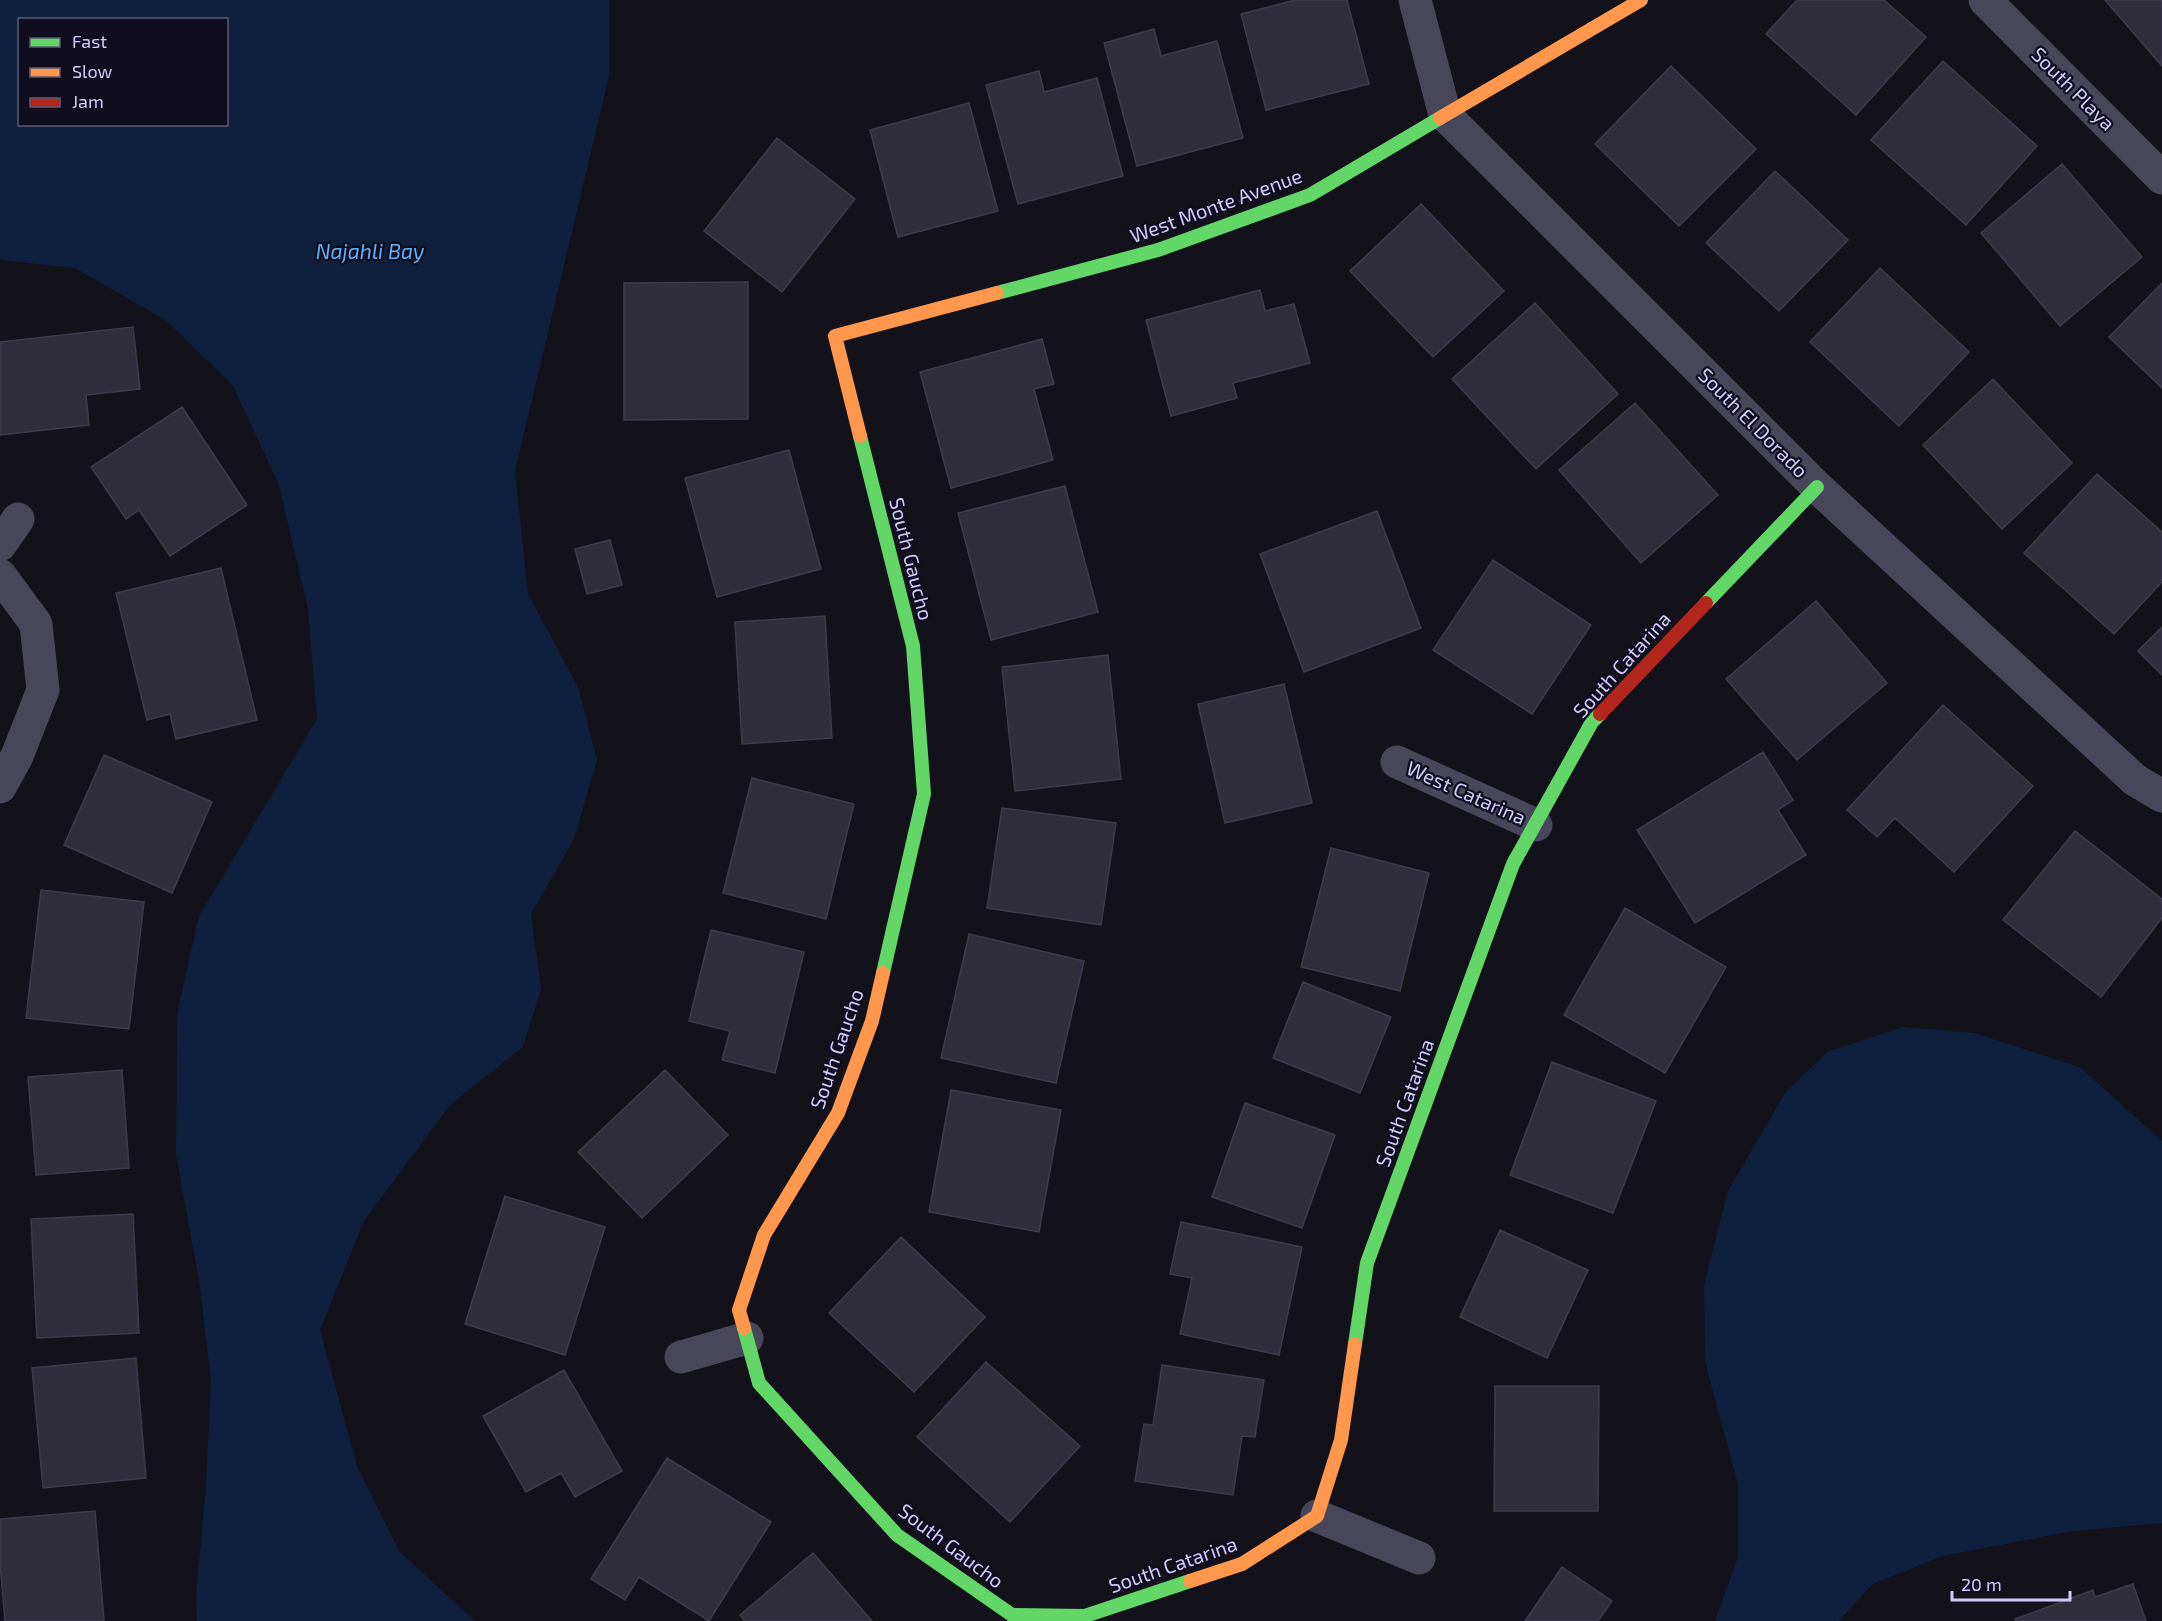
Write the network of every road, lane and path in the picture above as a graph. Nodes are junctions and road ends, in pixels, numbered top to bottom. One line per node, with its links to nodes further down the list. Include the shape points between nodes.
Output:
1 (1415, 0): 4 (street)
2 (1641, 0): 4 (street, West Monte Avenue)
3 (1985, 0): 5 (street, South Playa)
4 (1445, 115): 6 (street, West Monte Avenue, via 1310,195 1266,211 1158,250); 7 (street, South El Dorado)
5 (2162, 178)
6 (835, 336): 15 (street, South Gaucho, via 913,646 924,794 872,1022 838,1113 764,1236 739,1310)
7 (1817, 487): 13 (street, South El Dorado, via 2135,780); 14 (street, South Catarina, via 1593,722)
8 (18, 519): 9 (street)
9 (0, 545)
10 (0, 575): 12 (street, via 36,624 43,690)
11 (1397, 762): 14 (street, West Catarina)
12 (0, 787)
13 (2162, 796)
14 (1536, 825): 17 (street, South Catarina, via 1514,864 1367,1263 1341,1440)
15 (747, 1338): 16 (street); 19 (street, South Gaucho, via 759,1383 897,1534)
16 (681, 1357)
17 (1317, 1516): 18 (street); 19 (street, South Catarina, via 1242,1564 1085,1616)
18 (1419, 1558)
19 (1011, 1618)

